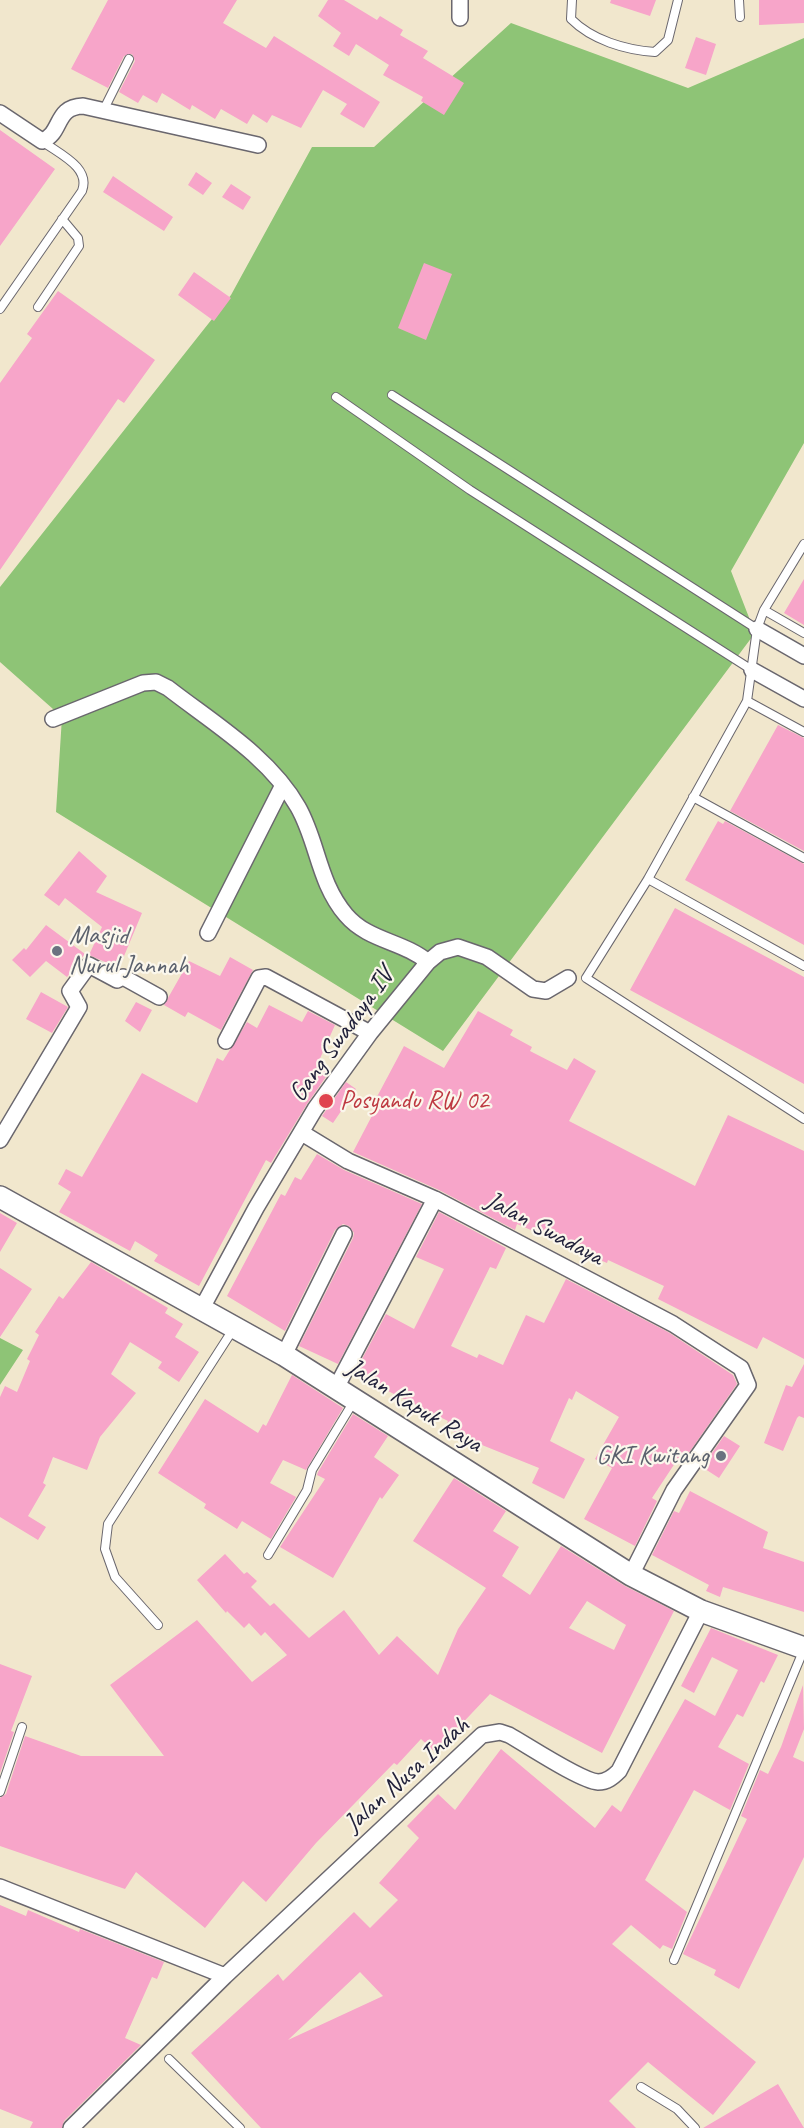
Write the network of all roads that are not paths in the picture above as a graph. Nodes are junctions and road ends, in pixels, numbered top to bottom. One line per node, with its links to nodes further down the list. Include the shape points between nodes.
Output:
1 (460, 0): 6 (street)
2 (572, 0): 3 (lane, via 571,19 582,30 616,44 655,52 668,40)
3 (678, 0)
4 (739, 0): 5 (lane)
5 (741, 17)
6 (460, 18)
7 (129, 59): 8 (lane)
8 (103, 111): 10 (street, via 73,106); 11 (street)
9 (0, 113): 10 (street)
10 (42, 141): 12 (lane, via 81,170 85,182)
11 (258, 145)
12 (62, 219): 13 (lane, via 78,238 79,246); 14 (lane)
13 (38, 307)
14 (0, 309)
15 (392, 395): 19 (lane)
16 (336, 397): 22 (lane, via 470,490)
17 (804, 544): 18 (lane)
18 (764, 610): 19 (lane); 20 (lane)
19 (757, 630): 21 (street); 22 (lane)
20 (804, 633)
21 (804, 656)
22 (752, 670): 23 (street); 24 (lane)
23 (804, 699)
24 (747, 701): 26 (lane); 28 (lane)
25 (53, 719): 27 (street, via 143,683 156,682 238,743)
26 (804, 732)
27 (283, 785): 31 (street); 32 (street, via 299,809 322,877 346,915 370,935 415,950)
28 (693, 797): 29 (lane); 30 (lane)
29 (804, 858)
30 (648, 879): 33 (lane); 35 (lane)
31 (208, 933)
32 (428, 962): 34 (street, Gang Swadaya IV, via 440,952 458,947 487,957 533,989 546,991); 37 (street, Gang Swadaya IV)
33 (804, 966)
34 (568, 978): 35 (lane)
35 (586, 978): 39 (lane)
36 (159, 997): 41 (street, via 123,977 117,980 89,965 70,991 80,1007)
37 (370, 1033): 38 (street, via 266,977 259,978); 40 (street, Gang Swadaya IV, via 315,1108)
38 (226, 1041)
39 (804, 1119)
40 (302, 1133): 43 (street, Jalan Swadaya, via 348,1161); 45 (street, Gang Swadaya IV)
41 (0, 1140)
42 (0, 1197): 45 (main road, Jalan Kapuk Raya)
43 (435, 1199): 48 (street); 51 (street, Jalan Swadaya, via 683,1330 741,1368 748,1385 674,1490)
44 (344, 1234): 47 (street)
45 (202, 1308): 46 (main road, Jalan Kapuk Raya)
46 (234, 1326): 47 (main road, Jalan Kapuk Raya); 53 (lane, via 108,1524 105,1550 115,1577)
47 (284, 1355): 48 (main road, Jalan Kapuk Raya)
48 (336, 1388): 49 (main road, Jalan Kapuk Raya)
49 (355, 1399): 50 (lane, via 312,1470 307,1490); 51 (main road, Jalan Kapuk Raya)
50 (268, 1556)
51 (631, 1575): 52 (main road, Jalan Kapuk Raya)
52 (701, 1611): 54 (main road, Jalan Kapuk Raya); 59 (street, Jalan Nusa Indah, via 613,1777 606,1781 590,1779 509,1735 482,1735)
53 (158, 1625)
54 (804, 1648): 58 (lane)
55 (22, 1727): 56 (lane)
56 (0, 1792)
57 (0, 1887): 59 (street)
58 (674, 1960)
59 (225, 1976): 62 (street, Jalan Nusa Indah)
60 (170, 2059): 63 (lane)
61 (641, 2086): 64 (lane, via 676,2109)
62 (71, 2128)
63 (240, 2128)
64 (695, 2128)

